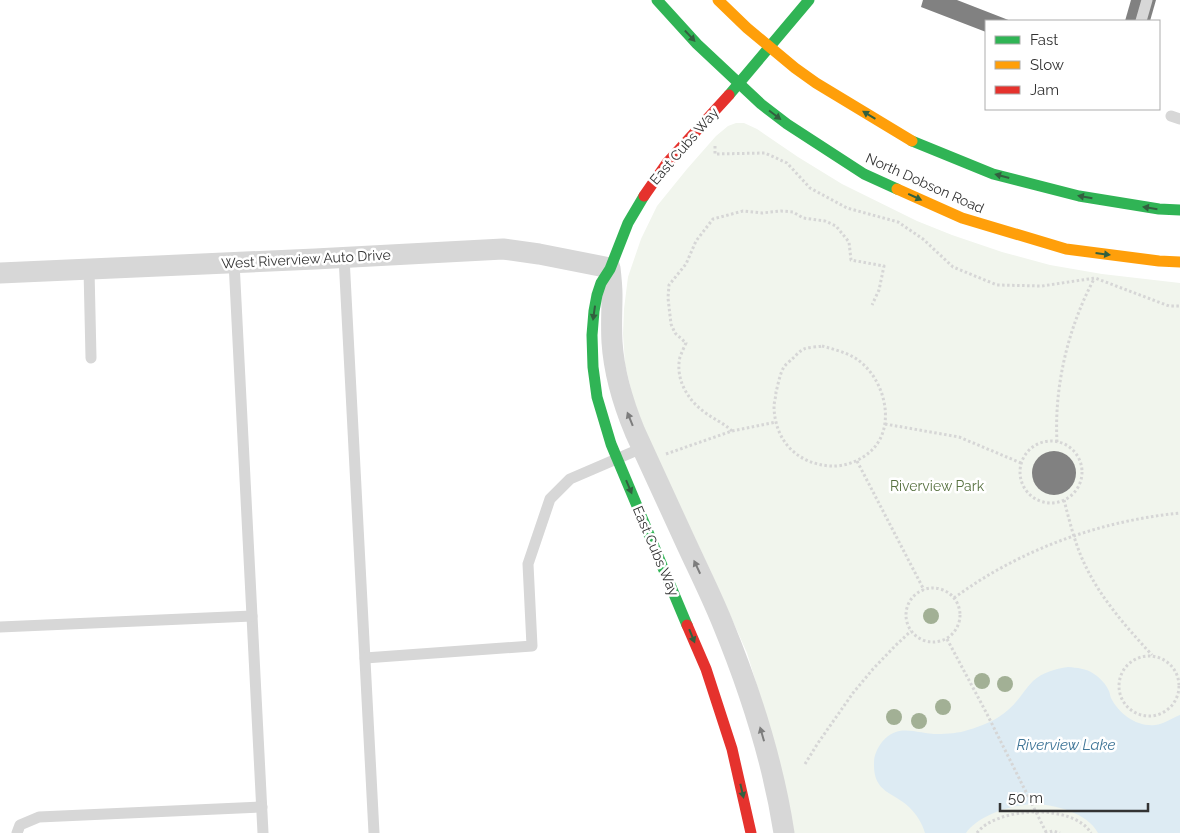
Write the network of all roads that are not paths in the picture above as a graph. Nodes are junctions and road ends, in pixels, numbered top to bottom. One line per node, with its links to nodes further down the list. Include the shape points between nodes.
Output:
1 (657, 0): 7 (main road, North Dobson Road, one-way to 7)
2 (718, 0): 6 (main road)
3 (808, 0): 6 (main road, East Cubs Way)
4 (1147, 0): 5 (lane)
5 (1141, 20)
6 (769, 47): 7 (main road, East Cubs Way); 8 (main road, one-way to 6, via 1079,196 993,174 911,140 816,83)
7 (738, 83): 11 (main road, North Dobson Road, one-way to 11, via 787,124 864,174 962,218 1066,249); 12 (main road, East Cubs Way, via 676,152 640,200)
8 (1180, 210)
9 (344, 257): 10 (street, West Riverview Auto Drive); 12 (street, West Riverview Auto Drive, via 503,249); 20 (lane)
10 (234, 262): 13 (street, West Riverview Auto Drive); 18 (lane)
11 (1180, 262)
12 (610, 268): 16 (street, East Cubs Way, one-way to 12, via 626,410 615,365); 17 (main road, East Cubs Way, one-way to 17, via 598,288 591,356 597,401)
13 (89, 269): 14 (street, West Riverview Auto Drive); 15 (lane)
14 (0, 273)
15 (91, 358)
16 (642, 448): 17 (lane); 26 (street, East Cubs Way, one-way to 16, via 764,740 738,660)
17 (617, 458): 20 (lane, via 570,479 550,499 528,564 532,646); 25 (main road, East Cubs Way, one-way to 25, via 706,669 732,749)
18 (252, 616): 19 (lane); 21 (lane)
19 (0, 627)
20 (365, 658): 24 (lane)
21 (262, 807): 22 (lane, via 39,817 20,825); 23 (lane)
22 (17, 833)
23 (264, 833)
24 (374, 833)
25 (751, 833)
26 (784, 833)

